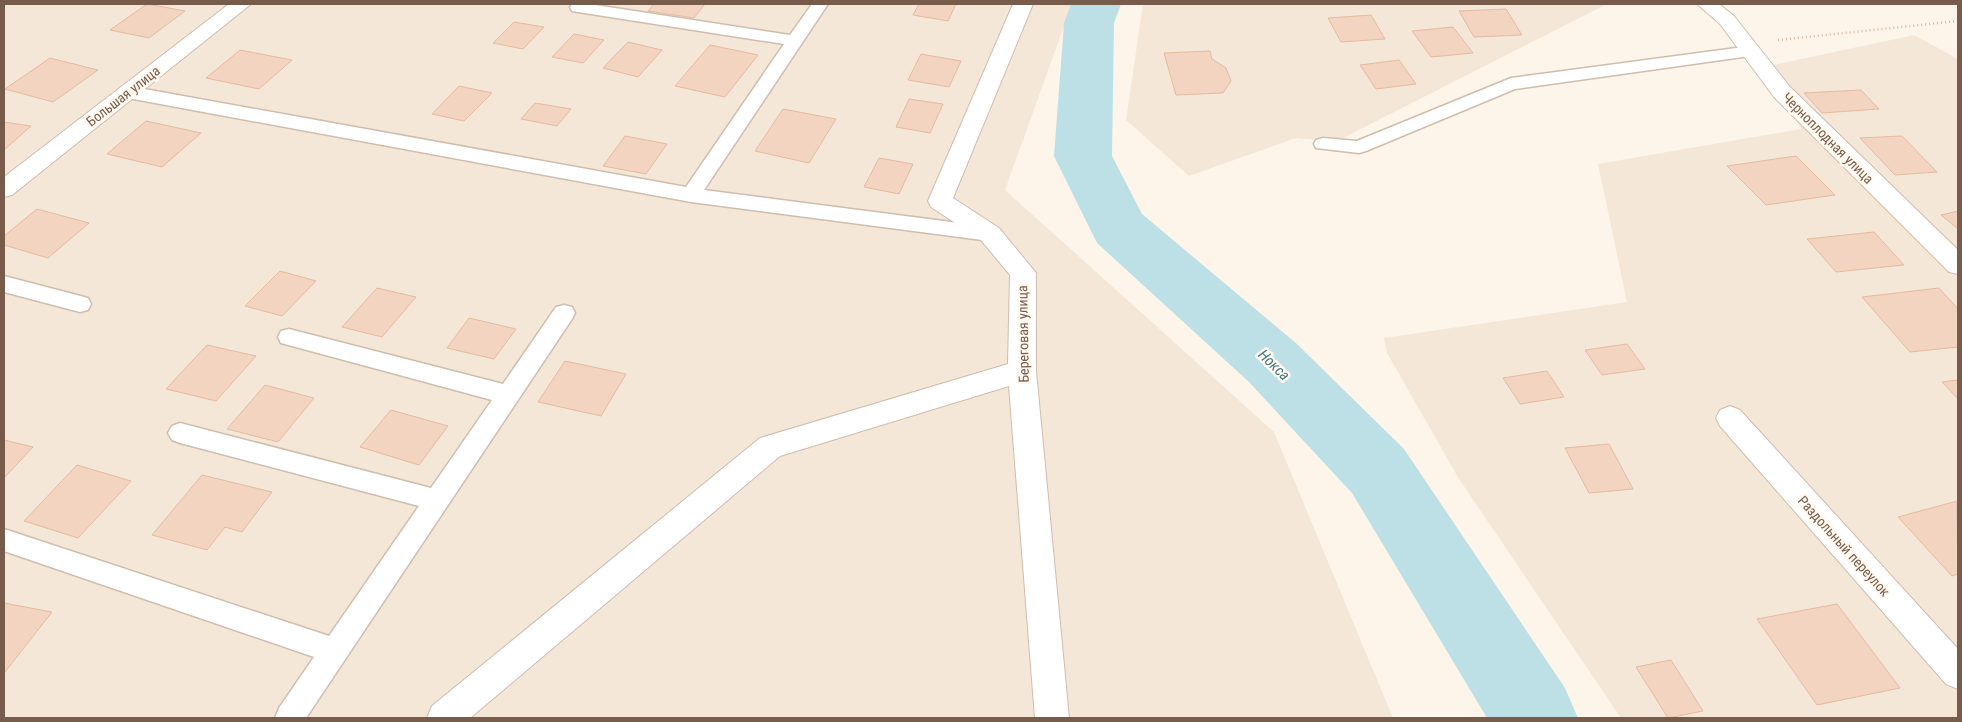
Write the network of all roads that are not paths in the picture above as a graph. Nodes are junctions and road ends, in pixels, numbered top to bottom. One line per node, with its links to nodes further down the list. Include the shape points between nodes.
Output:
1 (242, 4): 8 (street, Большая улица)
2 (820, 4): 6 (lane)
3 (1023, 4): 12 (street, Береговая улица, via 940,201)
4 (1707, 4): 7 (street, Черноплодная улица, via 1727,20)
5 (578, 7): 6 (lane)
6 (795, 41): 11 (lane)
7 (1748, 47): 9 (lane, via 1511,84 1359,147); 13 (street, Черноплодная улица, via 1782,92)
8 (128, 92): 10 (street, Большая улица); 11 (lane)
9 (1323, 144)
10 (4, 189)
11 (691, 195): 12 (lane)
12 (990, 234): 18 (street, Береговая улица, via 1023,273)
13 (1958, 265)
14 (4, 284): 15 (lane)
15 (80, 304)
16 (564, 313): 19 (lane)
17 (289, 337): 19 (lane)
18 (1022, 370): 27 (street, via 770,446); 28 (street, Береговая улица)
19 (508, 395): 22 (lane)
20 (1730, 418): 25 (street, Раздольный переулок)
21 (180, 433): 22 (lane)
22 (437, 500): 24 (lane)
23 (4, 540): 24 (lane)
24 (334, 651): 26 (lane)
25 (1958, 674)
26 (289, 718)
27 (444, 718)
28 (1052, 718)

